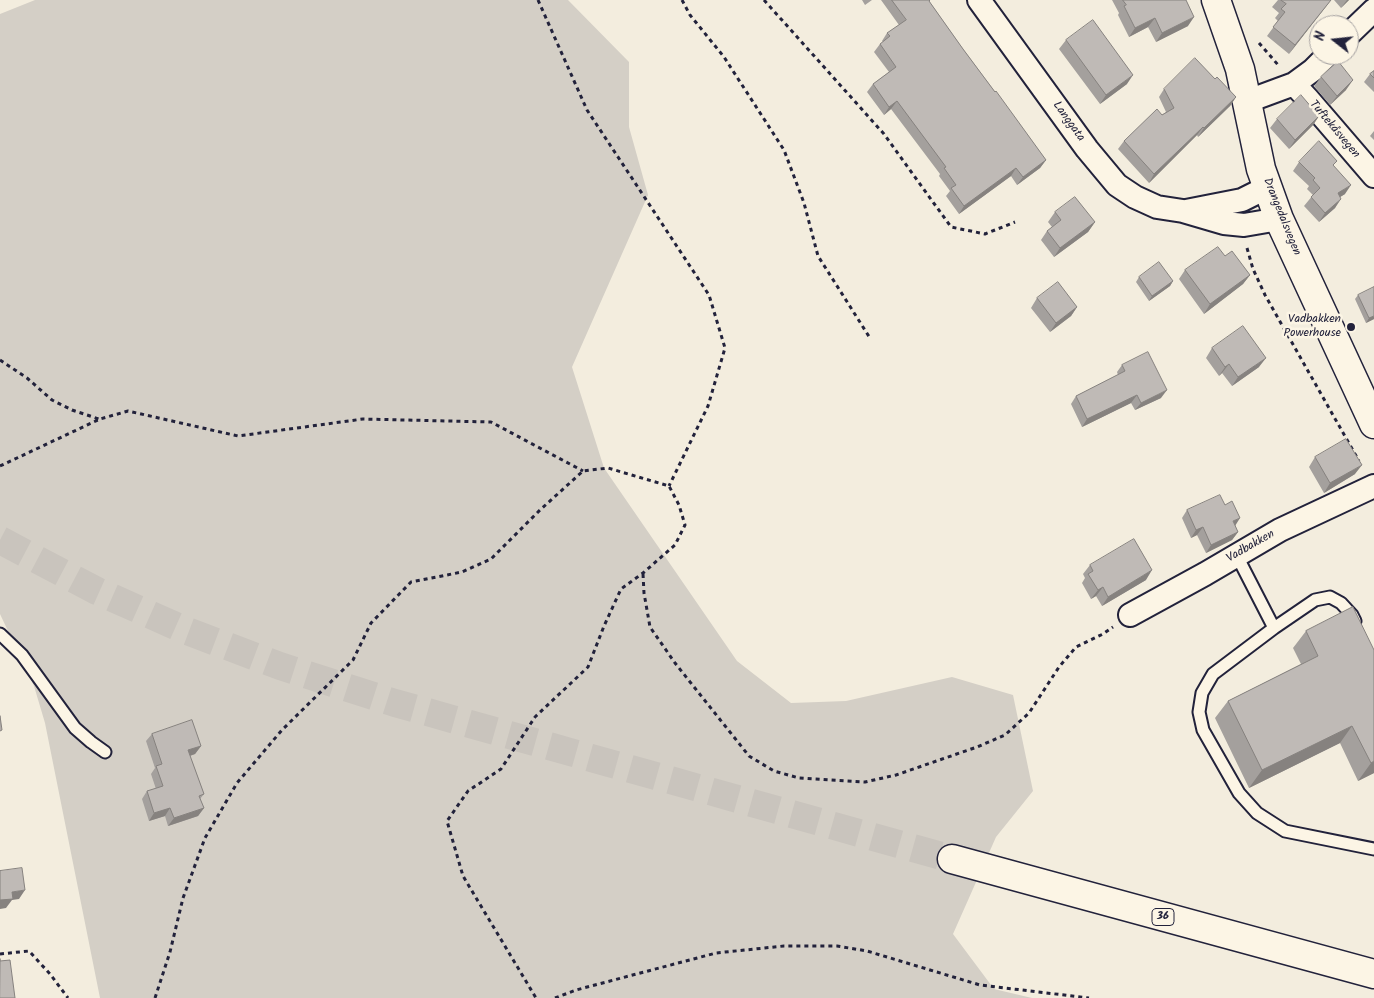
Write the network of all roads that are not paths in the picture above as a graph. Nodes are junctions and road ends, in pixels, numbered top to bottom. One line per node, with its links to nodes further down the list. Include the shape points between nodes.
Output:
1 (979, 0): 10 (street, Langgata, via 1087,149 1117,185 1157,207)
2 (1216, 0): 7 (main road, Drangedalsvegen)
3 (1374, 10): 4 (street)
4 (1359, 24)
5 (1318, 65): 6 (street)
6 (1294, 84): 7 (street); 8 (street, Tuftekåsvegen)
7 (1248, 101): 9 (main road, Drangedalsvegen)
8 (1374, 176)
9 (1268, 187): 10 (street, Langgata, via 1242,200); 11 (main road, Drangedalsvegen)
10 (1183, 211): 11 (street, Langgata, via 1224,223 1244,225)
11 (1279, 218): 12 (main road, Drangedalsvegen)
12 (1374, 424)
13 (1372, 487): 14 (street, Vadbakken, via 1280,530)
14 (1237, 556): 15 (street, Vadbakken); 16 (lane)
15 (1130, 615)
16 (1274, 628): 17 (lane, via 1315,600 1330,597 1352,615); 20 (lane, via 1213,674 1202,694 1199,712 1203,730 1239,793 1257,814 1285,832)
17 (1361, 632)
18 (0, 634): 19 (lane, via 22,655 75,728)
19 (105, 752)
20 (1374, 849)
21 (952, 859): 22 (main road, 36)
22 (1374, 974)

